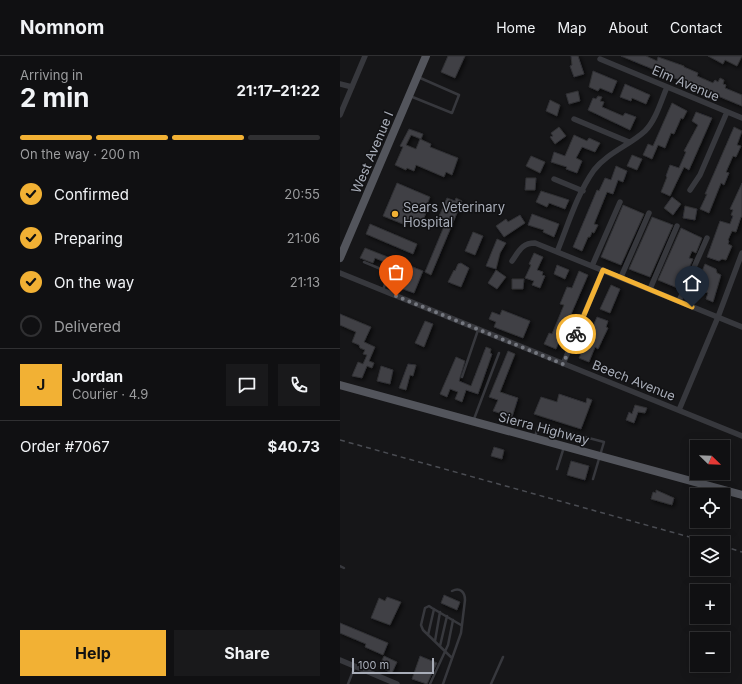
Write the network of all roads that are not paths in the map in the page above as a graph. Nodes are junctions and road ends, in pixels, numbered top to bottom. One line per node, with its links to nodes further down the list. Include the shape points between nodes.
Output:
1 (365, 56): 7 (street)
2 (426, 56): 4 (main road, West Avenue I)
3 (600, 59): 6 (street, Elm Avenue)
4 (417, 77): 8 (main road, West Avenue I); 8 (lane, via 459,95 452,113)
5 (340, 84): 7 (street)
6 (667, 86): 9 (street, Elm Avenue); 13 (street, via 652,121)
7 (352, 88): 10 (street)
8 (410, 95): 23 (main road, West Avenue I)
9 (727, 112): 11 (street, Elm Avenue); 15 (street, via 700,175)
10 (340, 115)
11 (742, 118)
12 (574, 119): 13 (street)
13 (629, 142): 16 (street, via 605,159 595,170)
14 (554, 179): 16 (street)
15 (690, 190)
16 (583, 191): 21 (street)
17 (620, 202): 26 (street)
18 (649, 212): 31 (street)
19 (677, 226): 32 (street)
20 (707, 238): 34 (street)
21 (557, 252): 24 (street, via 535,243 528,243 522,246); 26 (street)
22 (742, 255): 35 (street)
23 (340, 258)
24 (512, 261)
25 (364, 262): 29 (lane)
26 (592, 266): 27 (street)
27 (603, 270): 31 (street); 39 (street)
28 (340, 273): 33 (street, Beech Avenue)
29 (390, 273): 30 (lane); 33 (lane)
30 (400, 277)
31 (620, 277): 32 (street)
32 (650, 289): 34 (street)
33 (383, 290): 37 (street, Beech Avenue)
34 (679, 301): 35 (street)
35 (718, 317): 36 (street); 42 (street)
36 (742, 327)
37 (479, 329): 39 (street, Beech Avenue); 40 (lane)
38 (499, 353): 43 (lane)
39 (563, 364): 42 (street, Beech Avenue)
40 (462, 376)
41 (340, 385): 43 (main road, Sierra Highway)
42 (679, 410): 44 (street, Beech Avenue)
43 (473, 422): 46 (main road, Sierra Highway)
44 (742, 436)
45 (584, 437): 46 (lane, via 539,425); 48 (lane); 49 (lane, via 604,442)
46 (534, 438): 47 (main road, Sierra Highway)
47 (564, 446): 48 (main road, Sierra Highway); 50 (lane)
48 (580, 451): 49 (main road, Sierra Highway)
49 (600, 456): 51 (lane); 52 (main road, Sierra Highway)
50 (557, 469)
51 (593, 480)
52 (742, 495)
53 (340, 566): 54 (lane)
54 (344, 568)
55 (452, 590): 60 (lane, via 458,589 465,596)
56 (434, 609): 57 (lane); 61 (lane); 61 (lane, via 426,607 424,612 422,627)
57 (440, 612): 58 (lane); 62 (lane)
58 (447, 616): 59 (lane); 63 (lane)
59 (454, 620): 60 (lane); 64 (lane)
60 (461, 625): 66 (lane)
61 (428, 635): 62 (lane)
62 (435, 640): 63 (lane)
63 (440, 646): 64 (lane)
64 (446, 652): 66 (lane); 71 (lane)
65 (503, 657): 73 (lane)
66 (452, 658): 72 (lane)
67 (340, 660): 68 (street)
68 (356, 666): 69 (lane); 70 (street)
69 (348, 684)
70 (397, 684)
71 (430, 684)
72 (442, 684)
73 (491, 684)

